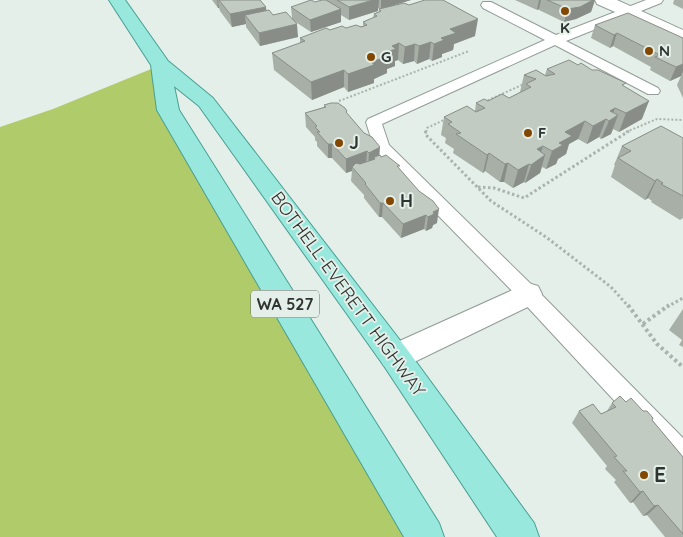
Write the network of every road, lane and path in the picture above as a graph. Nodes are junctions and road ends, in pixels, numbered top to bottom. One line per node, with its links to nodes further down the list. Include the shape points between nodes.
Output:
1 (118, 0): 8 (main road, BOTHELL-EVERETT HIGHWAY / WA 527)
2 (603, 0): 5 (street)
3 (657, 0): 5 (lane)
4 (487, 5): 7 (lane)
5 (628, 12): 6 (street); 7 (lane)
6 (683, 37)
7 (556, 40): 10 (lane); 15 (lane, via 374,122 381,147)
8 (161, 65): 18 (main road, BOTHELL-EVERETT HIGHWAY, via 206,102); 21 (main road, BOTHELL-EVERETT HIGHWAY / WA 527, via 168,110)
9 (529, 81): 11 (path)
10 (653, 91)
11 (478, 105)
12 (452, 116): 14 (path, via 427,128 425,134)
13 (683, 120): 14 (path, via 657,119 632,129 524,198 494,188)
14 (477, 187): 17 (path, via 491,201 586,266 611,287)
15 (528, 294): 18 (street); 20 (lane)
16 (683, 298): 17 (path)
17 (643, 324): 19 (path, via 657,344)
18 (395, 357): 22 (main road, BOTHELL-EVERETT HIGHWAY)
19 (683, 367)
20 (683, 456)
21 (425, 537)
22 (520, 537)

